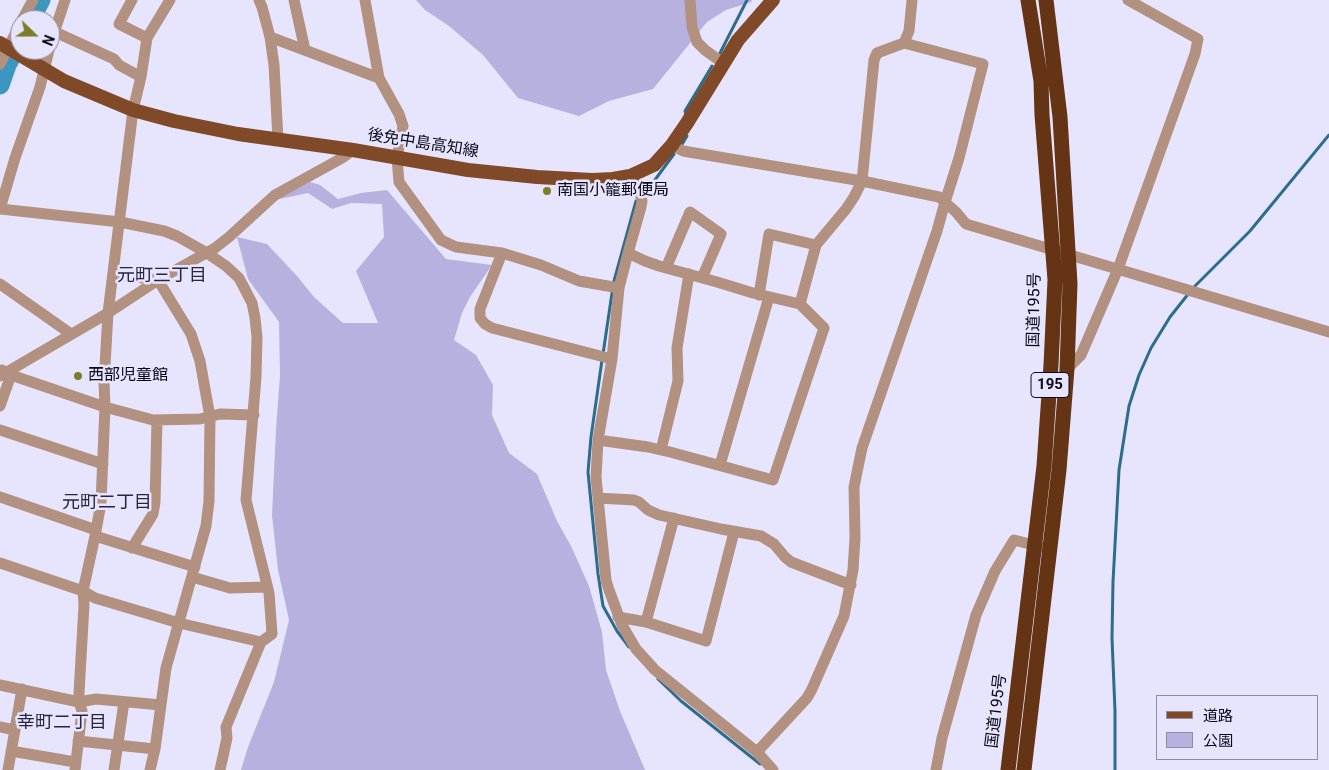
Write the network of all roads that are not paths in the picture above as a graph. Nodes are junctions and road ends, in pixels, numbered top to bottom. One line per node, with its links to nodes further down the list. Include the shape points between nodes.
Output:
1 (66, 0): 13 (street)
2 (132, 0): 16 (street, via 119,24)
3 (170, 0): 16 (street)
4 (259, 0): 15 (street)
5 (294, 0): 19 (street)
6 (365, 0): 25 (street)
7 (690, 0): 21 (street, via 697,42)
8 (773, 0): 21 (main road, 後免中島高知線, via 738,40)
9 (912, 0): 17 (street, via 910,31)
10 (1028, 0): 37 (highway, 国道195号 / 195, via 1041,81)
11 (1046, 0): 41 (highway, 国道195号 / 195, via 1060,117)
12 (1128, 0): 43 (street, via 1198,39)
13 (60, 17)
14 (60, 34): 24 (street, via 114,59 119,66)
15 (270, 36): 19 (street); 27 (street)
16 (147, 38): 24 (street)
17 (904, 43): 32 (street, via 877,53 874,60); 33 (street, via 984,64)
18 (9, 49): 22 (street); 23 (main road, 後免中島高知線)
19 (305, 50): 25 (street)
20 (46, 60): 23 (street)
21 (723, 63): 28 (main road, 後免中島高知線)
22 (0, 64)
23 (44, 70): 26 (main road, 後免中島高知線); 34 (street)
24 (141, 77): 26 (street)
25 (380, 78): 30 (street, via 403,126)
26 (133, 110): 27 (main road, 後免中島高知線, via 238,134); 35 (street)
27 (278, 139): 29 (main road, 後免中島高知線)
28 (672, 145): 31 (main road, 後免中島高知線, via 654,166); 32 (street, via 683,151)
29 (354, 150): 30 (main road, 後免中島高知線); 38 (street, via 275,195)
30 (397, 158): 31 (main road, 後免中島高知線, via 537,177 592,180); 39 (street, via 399,182 441,240 456,247)
31 (634, 174): 40 (street, via 642,201)
32 (862, 181): 33 (street, via 939,197); 36 (street, via 846,209)
33 (945, 202): 37 (street, via 966,224); 78 (street, via 938,231 862,448 854,487 855,538)
34 (0, 209): 35 (street)
35 (120, 222): 38 (street, via 164,231); 44 (street)
36 (816, 245): 50 (street, via 769,234); 51 (street)
37 (1052, 250): 41 (street); 73 (highway, 国道195号 / 195, via 1055,280 1052,365)
38 (207, 253): 47 (street); 60 (street, via 239,278 252,303 257,337)
39 (502, 253): 49 (street, via 579,281); 55 (street, via 480,309 480,318 485,324)
40 (628, 253): 42 (street); 49 (street)
41 (1069, 254): 43 (street); 56 (highway, 国道195号 / 195)
42 (666, 268): 45 (street); 46 (street, via 690,212 721,234)
43 (1118, 270): 53 (street); 56 (street, via 1081,356)
44 (113, 274): 47 (street); 52 (street)
45 (688, 274): 46 (street); 65 (street, via 676,348 678,381)
46 (702, 278): 50 (street)
47 (158, 280): 52 (street); 61 (street, via 191,334 200,361)
48 (0, 284): 54 (street)
49 (619, 288): 55 (street)
50 (764, 296): 51 (street); 67 (street)
51 (800, 304): 67 (street, via 824,328 774,480)
52 (108, 313): 54 (street); 59 (street)
53 (1329, 332)
54 (71, 334): 57 (street)
55 (609, 359): 64 (street)
56 (1067, 369): 75 (highway, 国道195号 / 195)
57 (4, 373): 58 (street); 59 (street)
58 (0, 406)
59 (105, 407): 62 (street); 66 (street)
60 (254, 415): 61 (street, via 220,414); 79 (street, via 246,500)
61 (210, 417): 62 (street); 77 (street, via 209,501 206,526)
62 (158, 420): 74 (street, via 155,502 152,514)
63 (0, 430): 66 (street)
64 (598, 440): 65 (street); 69 (street)
65 (661, 450): 67 (street)
66 (103, 464): 72 (street)
67 (720, 465)
68 (0, 497): 72 (street)
69 (598, 498): 70 (street, via 634,500 655,513); 81 (street, via 606,580)
70 (674, 518): 71 (street); 82 (street)
71 (734, 532): 78 (street, via 766,538 791,562); 82 (street, via 706,641)
72 (96, 533): 74 (street); 80 (street)
73 (1035, 546): 75 (street); 103 (street, via 1014,540 995,571 976,616); 104 (highway, 国道195号 / 195)
74 (132, 548): 77 (street)
75 (1050, 549): 105 (highway, 国道195号 / 195)
76 (0, 563): 80 (street)
77 (193, 572): 79 (street, via 230,588); 83 (street)
78 (851, 585): 96 (street, via 844,616 812,689)
79 (267, 587): 84 (street, via 272,634)
80 (83, 591): 83 (street, via 95,598); 87 (street)
81 (618, 617): 82 (street); 96 (street, via 636,649 655,670)
82 (646, 622)
83 (179, 623): 84 (street); 89 (street, via 166,668)
84 (261, 642): 102 (street, via 226,727 227,738)
85 (0, 685): 86 (street)
86 (22, 689): 87 (street); 91 (street)
87 (79, 702): 88 (street, via 96,699); 92 (street, via 82,710)
88 (124, 702): 89 (street); 93 (street)
89 (161, 705): 94 (street)
90 (0, 727): 91 (street)
91 (15, 730): 95 (street)
92 (78, 741): 93 (street); 97 (street)
93 (117, 745): 94 (street); 100 (street)
94 (155, 749): 101 (street)
95 (11, 751): 97 (street); 99 (street)
96 (757, 752): 98 (street)
97 (75, 766)
98 (770, 769)
99 (8, 770)
100 (114, 770)
101 (150, 770)
102 (220, 770)
103 (936, 770)
104 (1008, 770)
105 (1024, 770)

